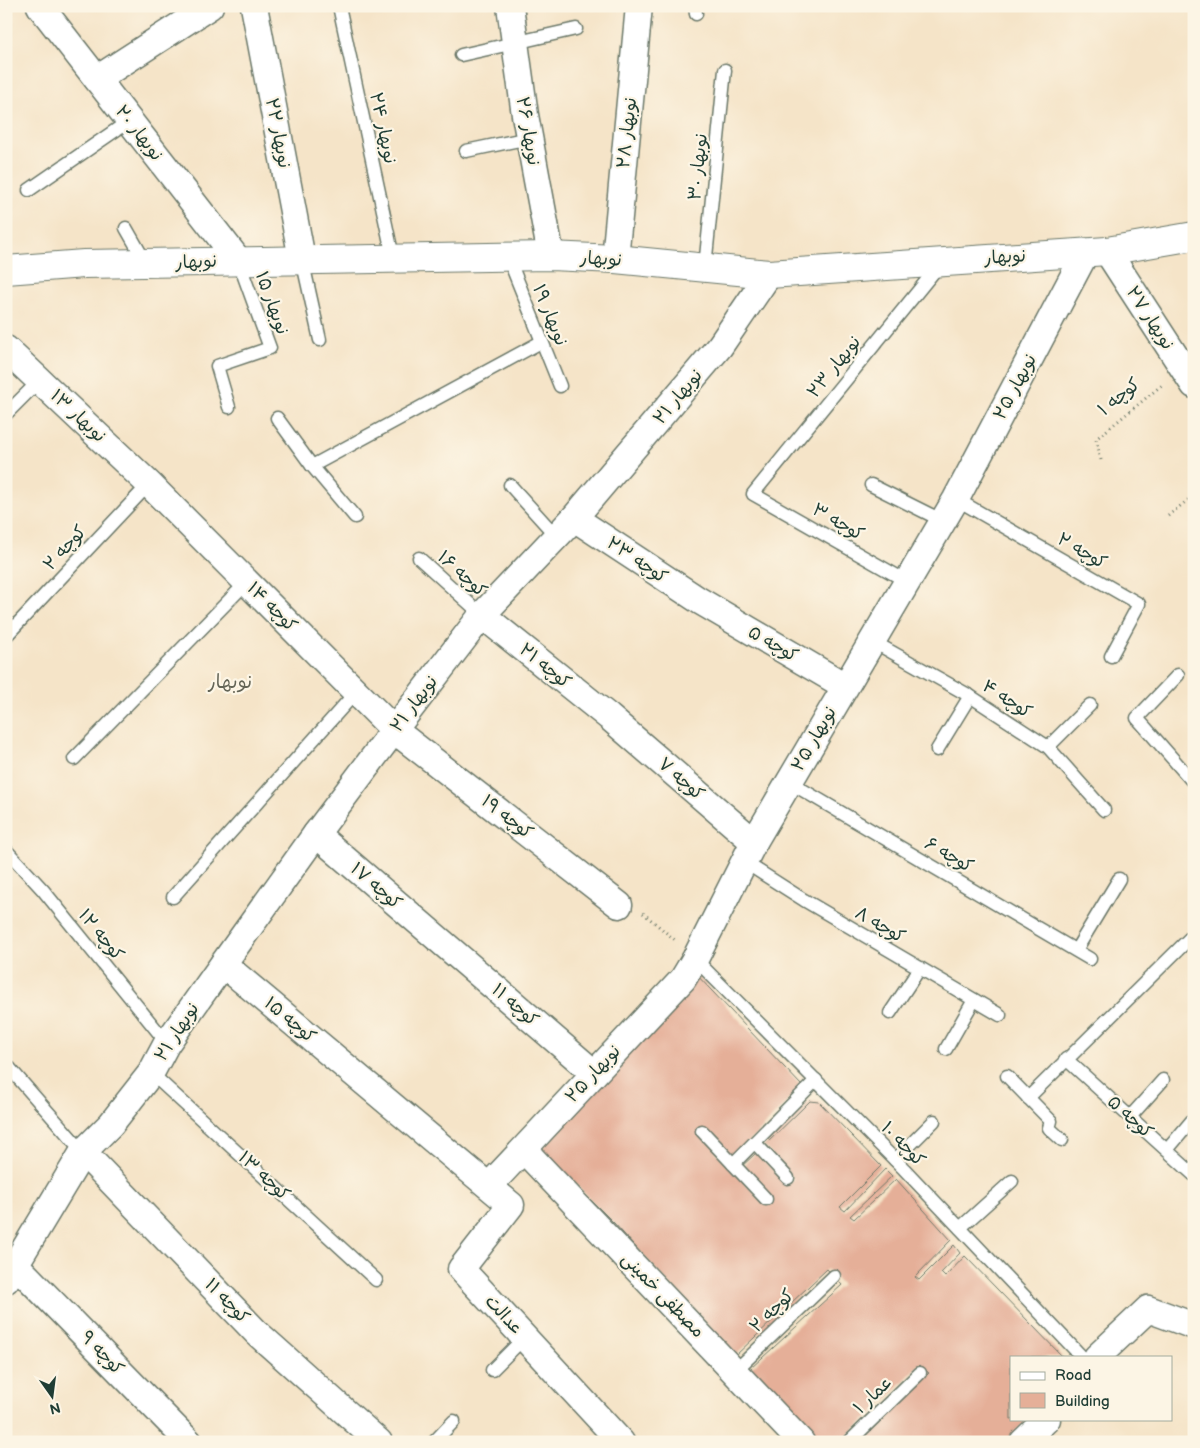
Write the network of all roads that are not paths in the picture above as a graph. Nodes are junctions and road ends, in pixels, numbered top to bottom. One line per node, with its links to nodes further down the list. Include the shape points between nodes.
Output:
1 (40, 6): 11 (street, نوبهار ۲۰)
2 (210, 6): 11 (street)
3 (254, 6): 22 (street, نوبهار ۲۲)
4 (339, 6): 20 (lane, نوبهار ۲۴)
5 (510, 6): 8 (street, نوبهار ۲۶)
6 (639, 6): 23 (street, نوبهار ۲۸)
7 (576, 29): 8 (lane)
8 (515, 43): 9 (lane); 13 (street, نوبهار ۲۶)
9 (461, 55)
10 (725, 70): 27 (lane, نوبهار ۳۰)
11 (97, 80): 12 (street, نوبهار ۲۰)
12 (129, 121): 15 (lane); 24 (street, نوبهار ۲۰)
13 (529, 138): 14 (lane); 19 (street, نوبهار ۲۶)
14 (466, 151)
15 (29, 190)
16 (126, 228): 26 (lane)
17 (1194, 236): 18 (street, نوبهار)
18 (1096, 251): 25 (street, نوبهار); 33 (street, نوبهار ۲۷); 44 (street, نوبهار ۲۵)
19 (551, 256): 21 (street, نوبهار); 23 (street, نوبهار)
20 (393, 257): 21 (street, نوبهار); 22 (street, نوبهار)
21 (508, 257): 31 (lane, نوبهار ۱۹)
22 (302, 259): 24 (street, نوبهار); 30 (lane)
23 (615, 259): 27 (street, نوبهار)
24 (238, 260): 26 (street, نوبهار); 36 (lane, نوبهار ۱۵, via 270,348 216,366)
25 (943, 262): 29 (street, نوبهار); 43 (lane, نوبهار ۲۳)
26 (146, 264): 28 (street, نوبهار)
27 (705, 267): 29 (street, نوبهار)
28 (8, 268)
29 (769, 274): 46 (street, نوبهار ۲۱, via 720,346)
30 (320, 340)
31 (541, 342): 35 (lane, نوبهار ۱۹); 39 (lane)
32 (6, 349): 34 (street, نوبهار ۱۳)
33 (1188, 377)
34 (40, 380): 37 (lane); 40 (street, نوبهار ۱۳)
35 (560, 386)
36 (229, 407)
37 (6, 414)
38 (277, 418): 39 (lane)
39 (312, 466): 45 (lane)
40 (149, 484): 50 (street, کوچه ۱۴); 53 (lane, کوچه ۲)
41 (510, 485): 47 (lane)
42 (871, 485): 44 (lane)
43 (752, 494): 49 (lane, کوچه ۳)
44 (949, 510): 49 (street, نوبهار ۲۵); 55 (lane, کوچه ۲, via 1139,604)
45 (355, 517)
46 (574, 518): 47 (street, نوبهار ۲۱); 51 (street, کوچه ۲۳)
47 (557, 537): 52 (street, نوبهار ۲۱)
48 (418, 558): 52 (lane, کوچه ۱۶)
49 (906, 581): 54 (street, نوبهار ۲۵)
50 (247, 582): 58 (street, کوچه ۱۴); 65 (lane)
51 (700, 601): 57 (street, کوچه ۵)
52 (482, 615): 61 (street, کوچه ۲۱); 62 (street, نوبهار ۲۱)
53 (6, 636)
54 (872, 641): 57 (street, نوبهار ۲۵); 59 (lane, کوچه ۴)
55 (1111, 656)
56 (1178, 675): 67 (lane, via 1136,718)
57 (845, 686): 66 (street, نوبهار ۲۵)
58 (356, 692): 62 (street, کوچه ۱۴); 73 (lane)
59 (970, 696): 63 (lane, کوچه ۴); 64 (lane)
60 (1090, 705): 63 (lane)
61 (609, 717): 71 (street, کوچه ۷)
62 (394, 730): 69 (street, نوبهار ۲۱); 74 (street, کوچه ۱۹)
63 (1048, 747): 68 (lane, کوچه ۴)
64 (937, 750)
65 (74, 759)
66 (789, 782): 71 (street, نوبهار ۲۵); 77 (lane, کوچه ۶)
67 (1194, 783)
68 (1104, 810)
69 (316, 834): 76 (street, کوچه ۱۷); 80 (street, نوبهار ۲۱)
70 (6, 850): 85 (lane, کوچه ۱۲, via 43,890)
71 (749, 851): 78 (street, نوبهار ۲۵); 81 (lane, کوچه ۸, via 804,900)
72 (1119, 879): 77 (lane)
73 (174, 897)
74 (619, 905)
75 (1194, 934): 87 (lane)
76 (437, 938): 90 (street, کوچه ۱۱)
77 (1076, 950): 79 (lane, کوچه ۶)
78 (695, 959): 90 (street, نوبهار ۲۵, via 683,979); 92 (lane, کوچه ۱۰)
79 (1090, 959)
80 (223, 964): 85 (street, نوبهار ۲۱); 109 (street, کوچه ۱۵)
81 (920, 968): 82 (lane, کوچه ۸); 83 (lane)
82 (974, 1000): 84 (lane, کوچه ۸); 86 (lane)
83 (890, 1013)
84 (1000, 1015)
85 (167, 1043): 89 (street, نوبهار ۲۱)
86 (946, 1049)
87 (1066, 1059): 94 (lane); 95 (lane, کوچه ۵)
88 (6, 1064): 103 (lane)
89 (151, 1073): 103 (street, نوبهار ۲۱); 114 (lane, کوچه ۱۳)
90 (594, 1073): 101 (street, نوبهار ۲۵)
91 (1007, 1076): 94 (lane)
92 (816, 1080): 100 (lane); 104 (lane, کوچه ۱۰)
93 (1162, 1080): 95 (lane)
94 (1028, 1098): 99 (lane, via 1051,1121 1049,1128)
95 (1130, 1117): 102 (lane, کوچه ۵)
96 (1194, 1118): 102 (lane)
97 (934, 1121): 104 (lane)
98 (702, 1131): 105 (lane)
99 (1062, 1140)
100 (754, 1143): 105 (lane); 107 (lane)
101 (524, 1150): 109 (street, نوبهار ۲۵); 120 (street, مصطفی خمینی)
102 (1167, 1150): 106 (lane, کوچه ۵)
103 (83, 1152): 112 (street, نوبهار ۲۱); 125 (street, کوچه ۱۱, via 257,1332)
104 (895, 1160): 111 (lane, کوچه ۱۰)
105 (733, 1164): 110 (lane)
106 (1194, 1174)
107 (788, 1178)
108 (1012, 1181): 111 (lane)
109 (489, 1186): 116 (street, عدالت, via 510,1205 461,1268)
110 (766, 1199)
111 (960, 1228): 117 (lane, کوچه ۱۰)
112 (9, 1266): 124 (street, کوچه ۹)
113 (834, 1276): 120 (lane, کوچه ۲)
114 (376, 1280)
115 (1191, 1321): 118 (street, via 1148,1309)
116 (525, 1338): 119 (lane); 127 (street, عدالت)
117 (1081, 1356)
118 (1098, 1356)
119 (492, 1370)
120 (735, 1371): 128 (street, مصطفی خمینی)
121 (920, 1373): 129 (lane, عمار ۱)
122 (1046, 1420): 130 (street)
123 (454, 1421): 126 (lane)
124 (189, 1442)
125 (379, 1442)
126 (434, 1442)
127 (621, 1442)
128 (801, 1442)
129 (849, 1442)
130 (1022, 1442)

